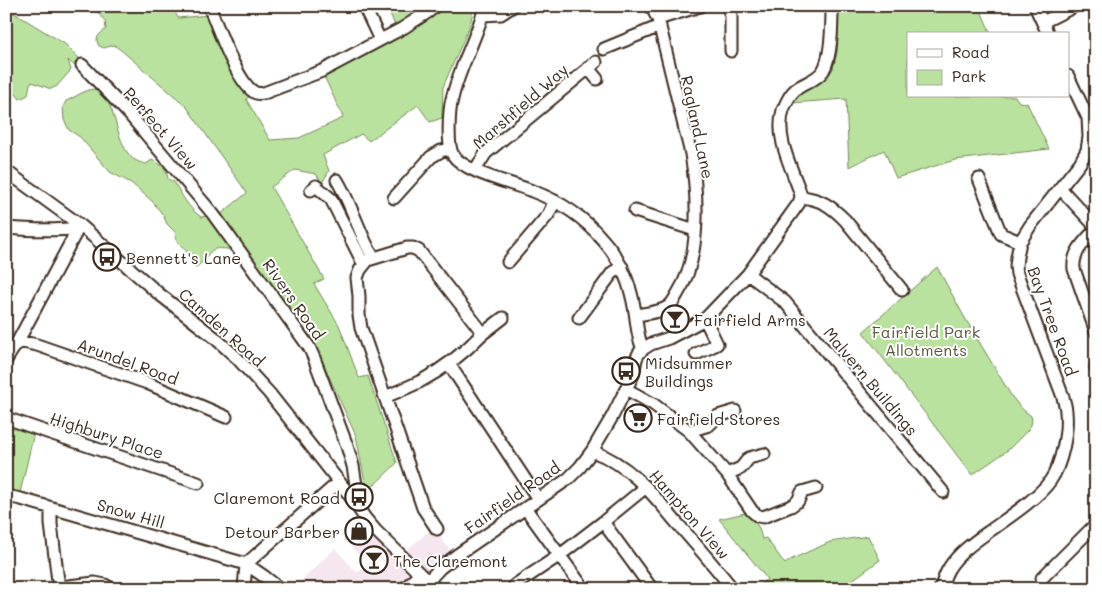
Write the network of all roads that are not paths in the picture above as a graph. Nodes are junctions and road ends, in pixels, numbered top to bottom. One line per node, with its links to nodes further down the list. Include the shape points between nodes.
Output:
1 (364, 6): 15 (street)
2 (512, 6): 11 (street, Marshfield Way, via 501,14)
3 (651, 6): 13 (street, Ragland Lane)
4 (700, 6): 13 (street)
5 (728, 6): 17 (street)
6 (832, 6): 29 (street, via 826,64 816,78 794,90 781,118 783,143)
7 (1035, 6): 12 (street)
8 (1075, 6): 12 (street)
9 (211, 9): 15 (street, via 234,66 257,94 322,71)
10 (432, 9): 15 (street)
11 (484, 11): 22 (street, Marshfield Way, via 456,80 451,101)
12 (1043, 22): 14 (street)
13 (659, 23): 16 (street); 37 (street, Ragland Lane, via 693,168)
14 (1047, 32)
15 (380, 40)
16 (604, 49)
17 (731, 51)
18 (82, 65): 33 (street, Perfect View, via 129,114)
19 (596, 79): 23 (street, Marshfield Way, via 592,65 486,153)
20 (1070, 79): 21 (street)
21 (1092, 116): 27 (street, via 1088,150)
22 (450, 149): 23 (street, Marshfield Way, via 456,159); 30 (street, Marshfield Way, via 431,157)
23 (475, 170): 31 (street, Marshfield Way)
24 (6, 171): 34 (street, Camden Road)
25 (979, 179): 38 (street, via 1001,234)
26 (337, 180): 39 (street)
27 (1060, 188): 36 (street); 38 (street)
28 (311, 190): 41 (street, via 316,186 331,199)
29 (801, 197): 43 (street); 44 (street, via 813,198 835,210)
30 (394, 198)
31 (555, 201): 40 (street); 42 (street, Marshfield Way, via 593,229)
32 (635, 211): 37 (street)
33 (213, 214): 70 (street, Rivers Road, via 314,358 347,446 356,485)
34 (79, 227): 35 (street); 51 (street); 66 (street, Camden Road, via 237,358)
35 (6, 228)
36 (1096, 228): 49 (street, via 1078,250 1073,264)
37 (695, 230): 45 (street, Ragland Lane, via 692,258 682,287 671,304 658,311)
38 (1020, 242): 92 (street, Bay Tree Road, via 1016,266 1063,397 1067,426 1064,442 1050,481 956,559 948,568)
39 (373, 257): 41 (street); 50 (street, via 407,248 419,251 480,328)
40 (513, 261)
41 (364, 265): 57 (street, via 357,278 361,328)
42 (622, 267): 45 (street, Marshfield Way); 47 (street, via 613,272)
43 (748, 274): 48 (street); 69 (street, Malvern Buildings, via 784,302)
44 (902, 290)
45 (636, 315): 52 (street, Marshfield Way)
46 (503, 318): 50 (street)
47 (579, 318)
48 (705, 319): 52 (street); 53 (street, via 717,344)
49 (1096, 332)
50 (481, 336): 55 (street)
51 (13, 342): 54 (street); 59 (street, Arundel Road, via 37,345 147,384)
52 (643, 349): 56 (street, Fairfield Road, via 636,358)
53 (696, 354)
54 (6, 360)
55 (449, 364): 57 (street); 72 (street)
56 (626, 389): 61 (street); 62 (street, Fairfield Road)
57 (385, 397): 77 (street, via 424,508)
58 (735, 410): 61 (street, via 718,416 709,425)
59 (226, 417)
60 (6, 418): 65 (street, Highbury Place)
61 (689, 431): 64 (street)
62 (592, 451): 67 (street, Hampton View, via 625,468); 72 (street, Fairfield Road, via 568,479)
63 (764, 454): 64 (street, via 749,458 741,468)
64 (727, 474): 68 (street, via 752,511 762,517 791,506 802,492)
65 (198, 482)
66 (339, 482): 70 (street, Camden Road); 79 (street)
67 (646, 486): 75 (street); 91 (street, Hampton View)
68 (816, 488)
69 (943, 492)
70 (348, 493): 80 (street, Camden Road, via 376,532)
71 (6, 496): 73 (street, Snow Hill)
72 (538, 499): 74 (street, Fairfield Road)
73 (51, 508): 79 (street, Snow Hill); 82 (street)
74 (526, 509): 78 (street); 80 (street, Fairfield Road)
75 (603, 522): 78 (street); 90 (street)
76 (1096, 524): 81 (street)
77 (437, 529)
78 (560, 555): 88 (street, via 515,585); 89 (street)
79 (246, 564): 84 (street); 85 (street, Snow Hill)
80 (424, 578): 86 (street, Fairfield Road); 87 (street, Camden Road)
81 (1042, 578)
82 (59, 588): 83 (street, via 95,583)
83 (112, 589)
84 (244, 589)
85 (280, 589)
86 (404, 589)
87 (437, 589)
88 (517, 589)
89 (584, 589)
90 (652, 589)
91 (733, 589)
92 (940, 589)

